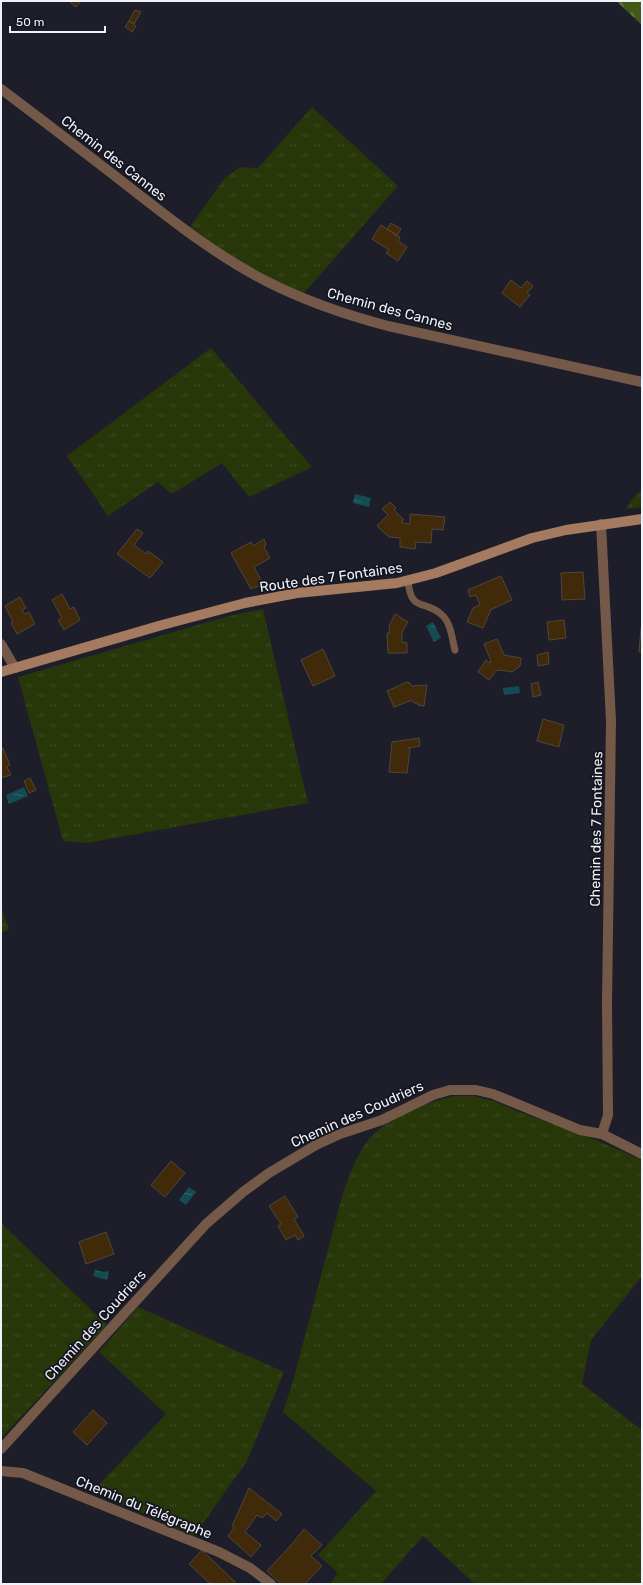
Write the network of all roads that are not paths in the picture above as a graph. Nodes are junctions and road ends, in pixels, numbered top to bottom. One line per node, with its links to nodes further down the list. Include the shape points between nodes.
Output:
1 (1, 89): 2 (street, Chemin des Cannes, via 179,226 227,259 290,293 354,317 388,326)
2 (642, 382)
3 (642, 519): 4 (street, Route des 7 Fontaines)
4 (601, 524): 5 (street, Route des 7 Fontaines, via 532,538); 10 (street, Chemin des 7 Fontaines, via 611,721 608,1115)
5 (408, 581): 7 (lane, via 408,591 415,602 437,611 446,620); 8 (street, Route des 7 Fontaines, via 298,592 245,603)
6 (1, 644): 8 (street)
7 (455, 650)
8 (15, 668): 9 (street, Route des 7 Fontaines)
9 (1, 672)
10 (602, 1134): 11 (street, Chemin des Coudriers); 12 (street, Chemin des Coudriers, via 580,1130 493,1094 466,1089 433,1095 382,1120 316,1145 269,1173 206,1224)
11 (642, 1154)
12 (1, 1449)
13 (1, 1471): 14 (street, Chemin du Télégraphe, via 23,1473 220,1552 250,1568)
14 (271, 1584)

